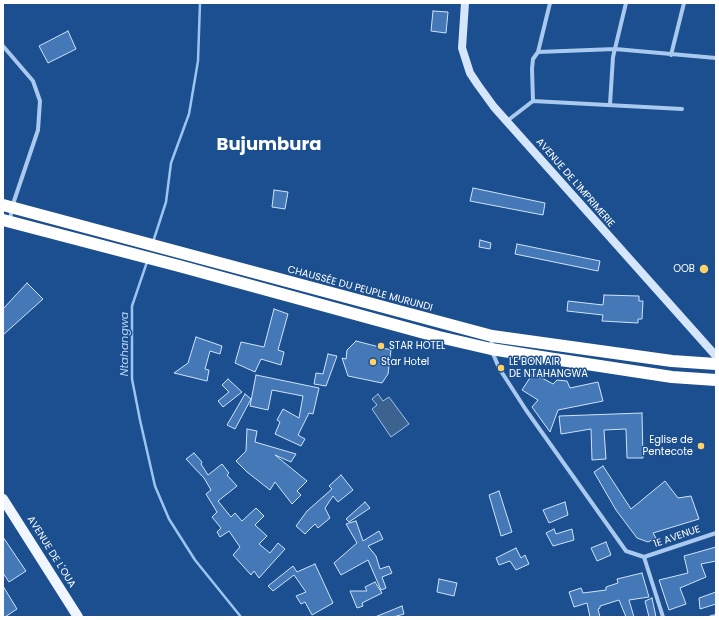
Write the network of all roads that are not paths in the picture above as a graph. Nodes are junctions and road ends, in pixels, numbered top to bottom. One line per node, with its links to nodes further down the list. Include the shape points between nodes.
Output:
1 (465, 3): 13 (street, AVENUE DE L'IMPRIMERIE, via 462,48 465,60 474,79)
2 (550, 3): 7 (street)
3 (626, 3): 6 (street)
4 (684, 3): 8 (street)
5 (3, 46): 14 (street, via 33,82 40,101 38,130)
6 (615, 49): 7 (street); 8 (street); 11 (street)
7 (538, 52): 10 (street, via 533,59)
8 (671, 55): 9 (street)
9 (716, 58)
10 (533, 101): 11 (street); 13 (street)
11 (610, 104): 12 (street)
12 (682, 109)
13 (507, 121): 18 (street, AVENUE DE L'IMPRIMERIE)
14 (8, 206): 15 (street); 16 (highway, CHAUSSÉE DU PEUPLE MURUNDI)
15 (6, 221): 17 (highway)
16 (492, 336): 17 (street); 19 (highway, CHAUSSÉE DU PEUPLE MURUNDI, via 672,361)
17 (491, 349): 20 (highway, via 672,377); 23 (street, via 499,368 526,410 626,551)
18 (716, 356)
19 (716, 364)
20 (716, 380)
21 (3, 499): 25 (main road, AVENUE DE L'OUA)
22 (716, 533): 23 (street, 1E AVENUE)
23 (644, 557): 26 (street)
24 (716, 616): 27 (street)
25 (78, 617)
26 (663, 617)
27 (711, 617)

